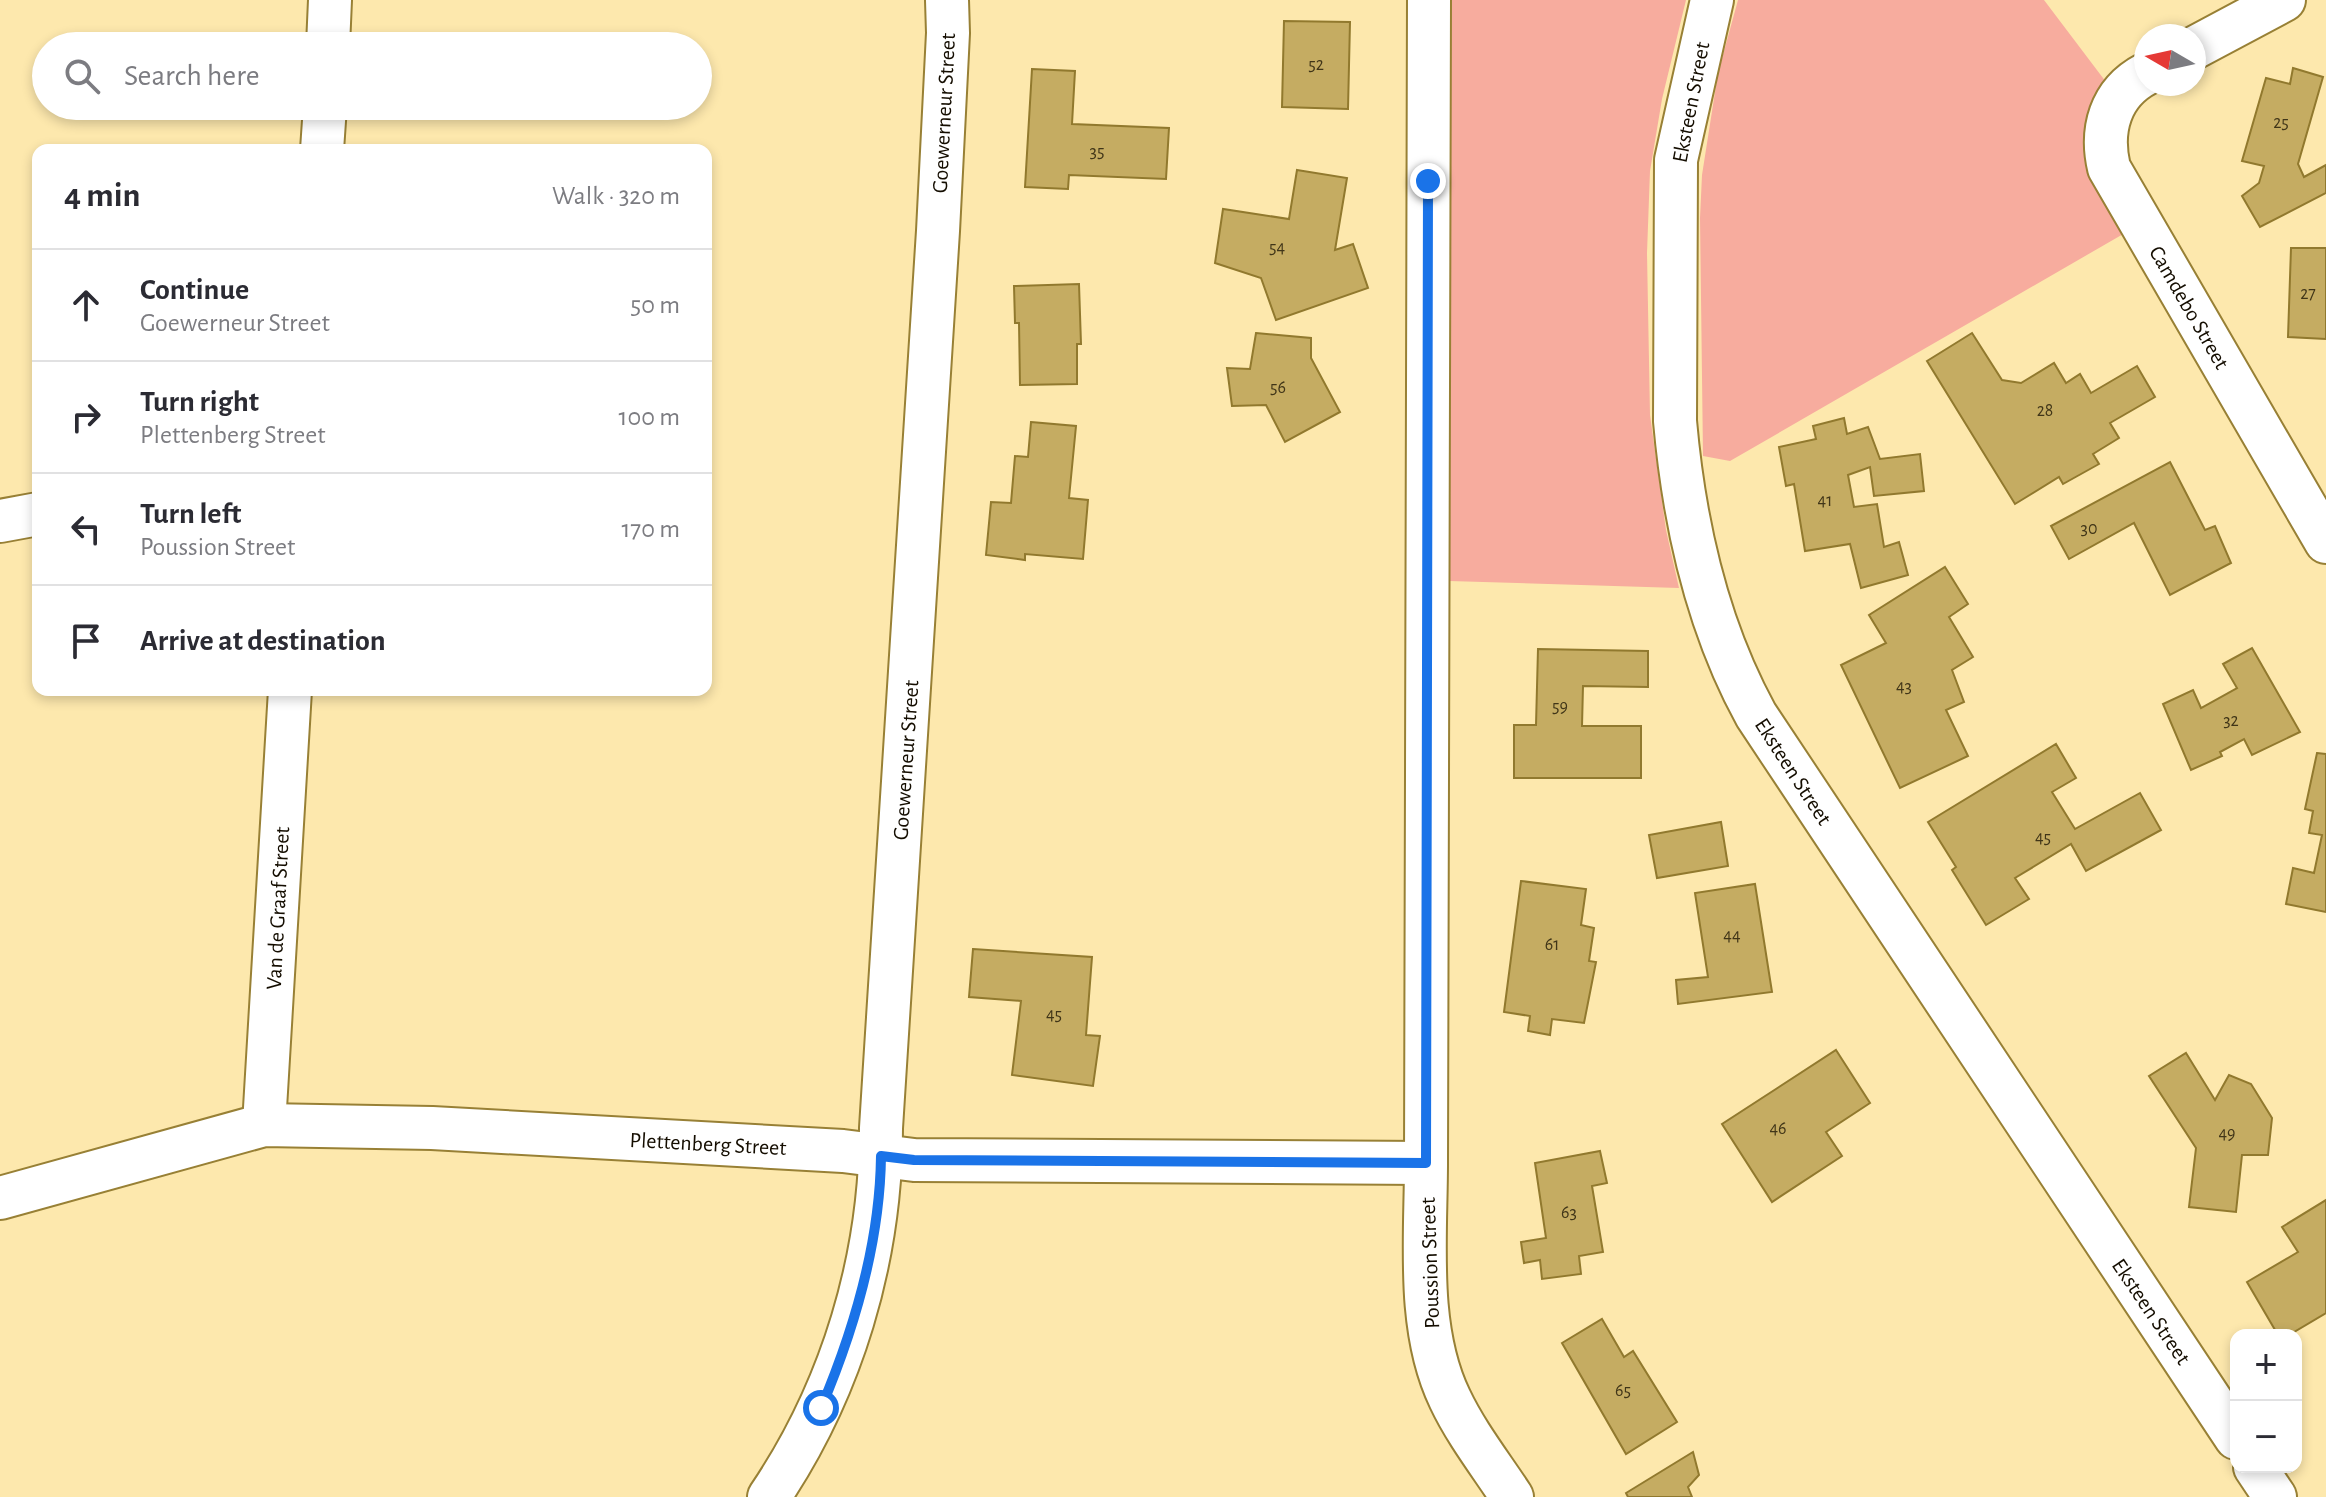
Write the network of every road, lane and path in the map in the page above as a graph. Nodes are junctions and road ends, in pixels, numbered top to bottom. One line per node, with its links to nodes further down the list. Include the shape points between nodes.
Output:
1 (330, 0): 6 (street)
2 (947, 0): 16 (street, Goewerneur Street, via 938,231)
3 (1429, 0): 17 (street, Poussion Street)
4 (1712, 0): 19 (street, Eksteen Street, via 1676,160 1675,421 1693,539 1724,652 1765,728)
5 (2284, 0): 7 (street)
6 (329, 32)
7 (2206, 42)
8 (2134, 82): 13 (street, Camdebo Street, via 2111,111 2104,139 2109,168)
9 (324, 120): 10 (street)
10 (322, 144)
11 (32, 515): 12 (street)
12 (0, 521)
13 (2326, 542)
14 (290, 696): 15 (street, Van de Graaf Street)
15 (264, 1125): 16 (street, Plettenberg Street, via 432,1128); 18 (street, Plettenberg Street)
16 (881, 1156): 17 (street, Plettenberg Street); 21 (street, Goewerneur Street, via 881,1188 841,1360 821,1408)
17 (1426, 1163): 22 (street, Poussion Street, via 1428,1322 1435,1361 1450,1399)
18 (0, 1198)
19 (2230, 1429)
20 (2259, 1473): 23 (street)
21 (769, 1497)
22 (1512, 1497)
23 (2275, 1497)

